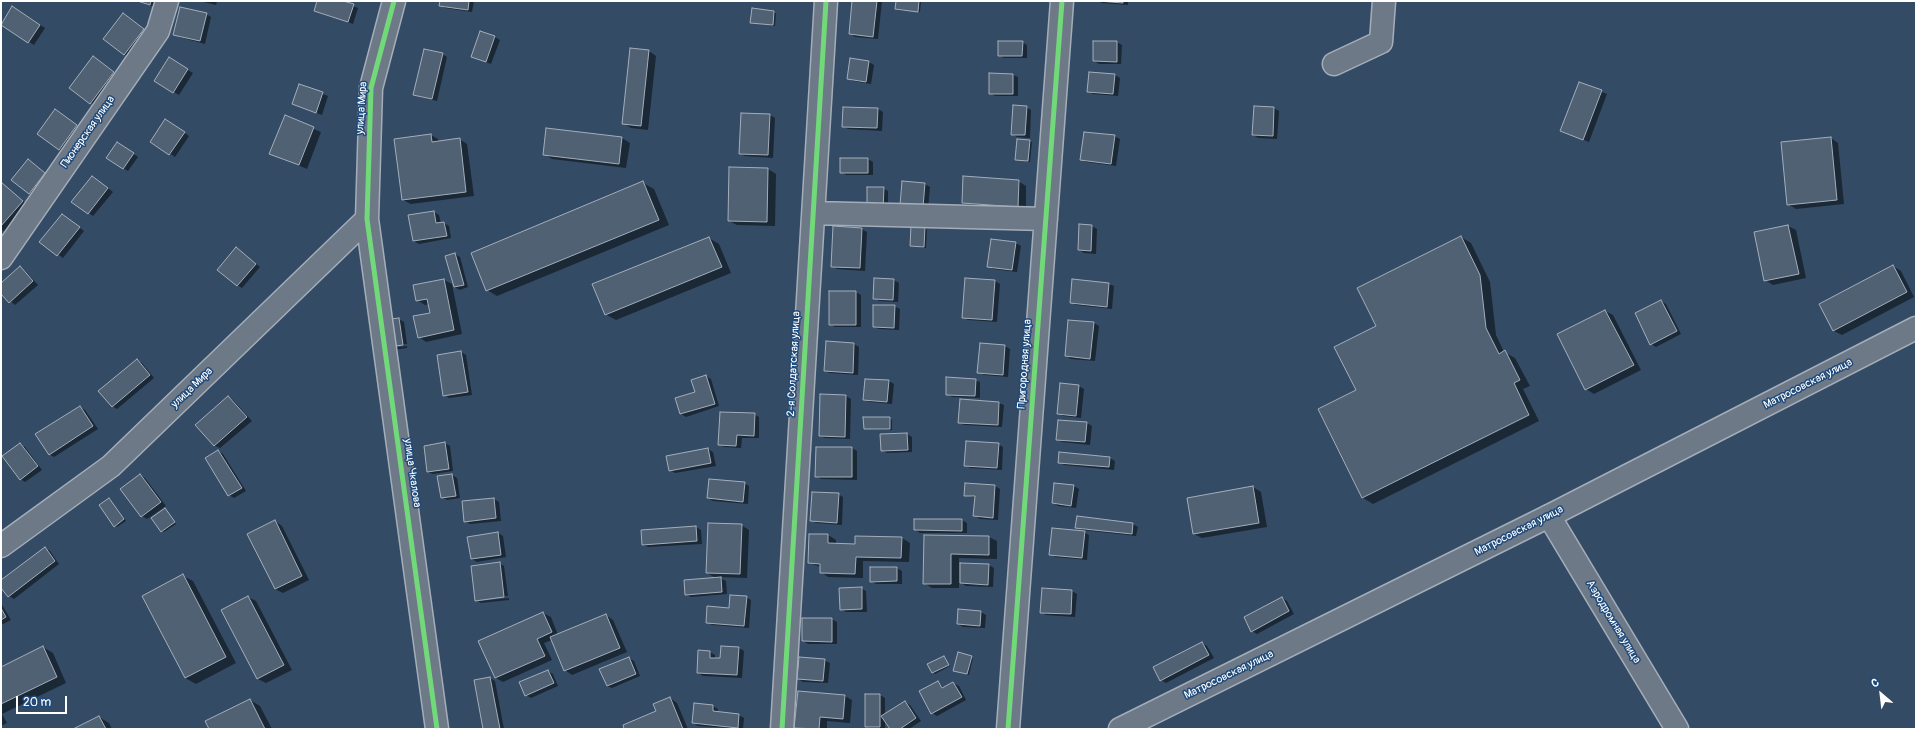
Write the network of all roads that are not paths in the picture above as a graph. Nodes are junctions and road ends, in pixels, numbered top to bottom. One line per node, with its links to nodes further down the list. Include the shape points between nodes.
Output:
1 (166, 1): 10 (main road, Пионерская улица, via 158,30)
2 (394, 1): 8 (main road, улица Мира, via 371,88)
3 (826, 1): 7 (main road, 2-я Солдатская улица)
4 (1062, 1): 9 (main road, Пригородная улица)
5 (1384, 1): 6 (main road, via 1381,42)
6 (1334, 64)
7 (814, 213): 9 (main road); 15 (main road, 2-я Солдатская улица)
8 (367, 219): 13 (main road, улица Мира, via 111,466); 14 (main road, улица Чкалова)
9 (1046, 219): 16 (main road, Пригородная улица)
10 (1, 258)
11 (1916, 328): 12 (main road, Матросовская улица)
12 (1549, 516): 17 (main road, Матросовская улица); 18 (main road, Аэродромная улица)
13 (1, 546)
14 (437, 729)
15 (782, 729)
16 (1008, 729)
17 (1120, 729)
18 (1677, 729)

